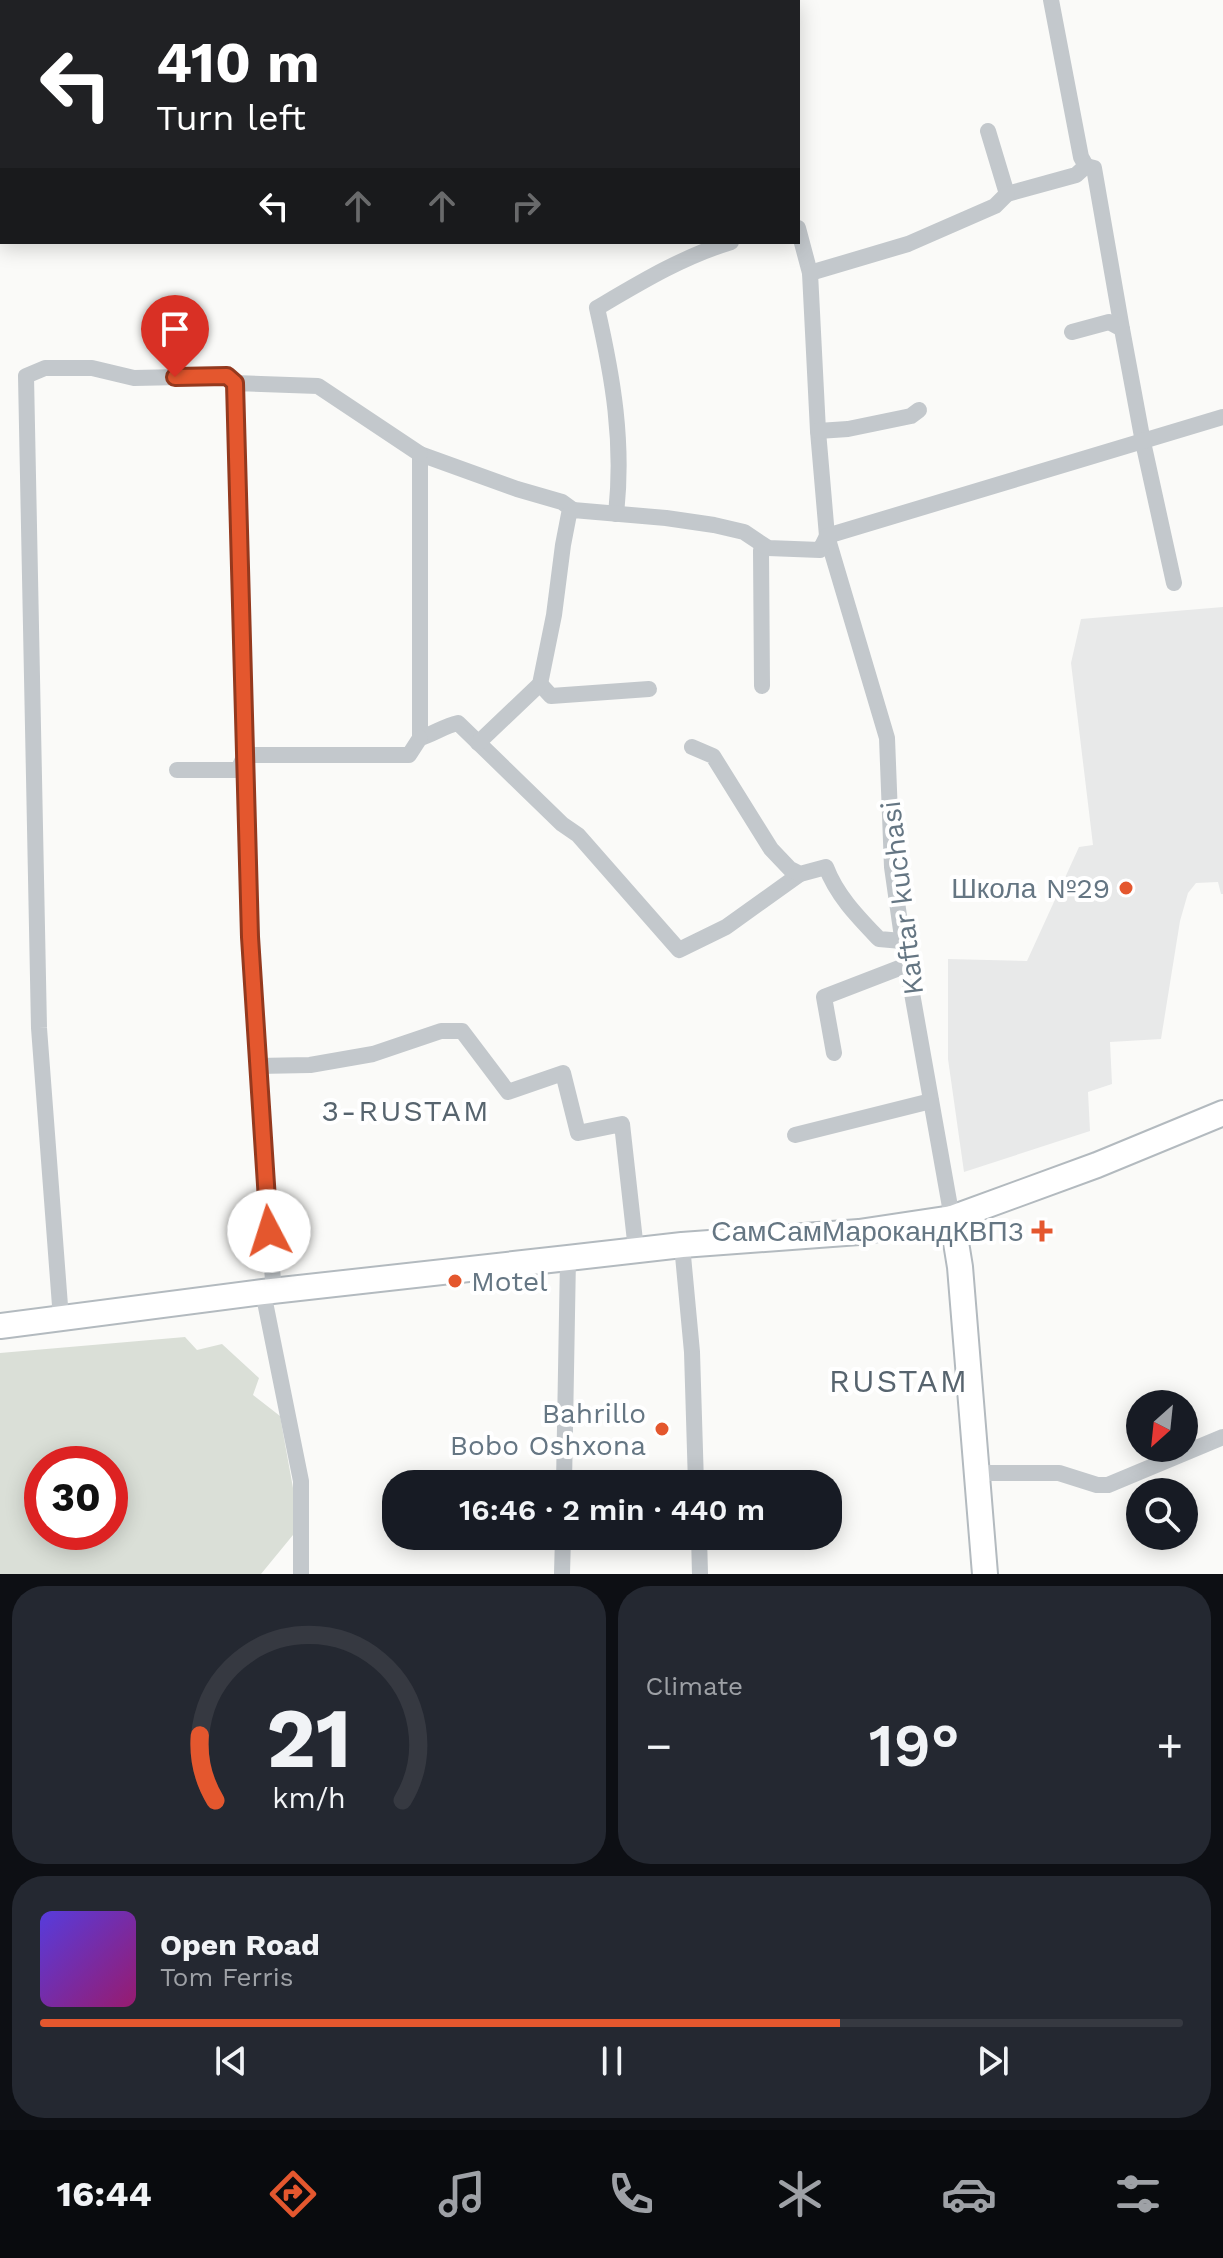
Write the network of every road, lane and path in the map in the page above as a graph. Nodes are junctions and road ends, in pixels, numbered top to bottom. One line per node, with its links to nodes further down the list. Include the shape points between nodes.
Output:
1 (1051, 0): 3 (street)
2 (988, 131): 4 (street)
3 (1086, 166): 4 (street, via 1076,175); 8 (street, via 1094,168)
4 (1007, 194): 7 (street, via 995,206 908,244)
5 (800, 236): 7 (street, Kaftar kuchasi)
6 (725, 244): 17 (street, via 658,271 597,308 619,431)
7 (810, 273): 13 (street, Kaftar kuchasi)
8 (1122, 329): 9 (street, via 1109,322); 14 (street)
9 (1072, 332)
10 (235, 383): 15 (street, via 318,386); 27 (street); 42 (street, via 227,376 134,378 92,368 45,368 26,376 39,1028)
11 (919, 410): 13 (street, via 911,416)
12 (1223, 417): 14 (street)
13 (818, 431): 18 (street, Kaftar kuchasi)
14 (1143, 442): 18 (street); 20 (street)
15 (420, 454): 16 (street); 24 (street)
16 (573, 510): 17 (street); 21 (street)
17 (616, 514): 19 (street, via 744,532)
18 (827, 536): 19 (street, via 820,550); 30 (street, Kaftar kuchasi, via 887,738 892,867)
19 (768, 548): 22 (street, via 761,551)
20 (1174, 583)
21 (540, 684): 23 (street, via 551,696); 25 (street)
22 (762, 686)
23 (649, 689)
24 (420, 738): 25 (street, via 458,723); 27 (street, via 409,755)
25 (478, 743): 29 (street, via 578,835 679,950 726,927)
26 (692, 747): 29 (street, via 713,756 771,849)
27 (245, 755): 28 (street, via 238,770); 33 (street)
28 (177, 770)
29 (800, 874): 30 (street, via 826,867 853,912 879,939)
30 (902, 941): 31 (street, Kaftar kuchasi)
31 (907, 965): 32 (street, via 824,997); 34 (street, Kaftar kuchasi)
32 (834, 1053)
33 (258, 1066): 39 (street, via 310,1065 373,1054 441,1031 462,1031 508,1092 563,1073 578,1133 622,1124); 41 (street)
34 (931, 1101): 36 (street); 37 (street, Kaftar kuchasi)
35 (1223, 1113): 37 (main road)
36 (795, 1135)
37 (952, 1218): 38 (main road, via 859,1232); 47 (main road, Kaftar kuchasi)
38 (682, 1245): 39 (main road); 46 (street)
39 (636, 1250): 40 (main road)
40 (568, 1258): 41 (main road); 45 (street)
41 (269, 1292): 42 (main road); 50 (street, via 301,1481)
42 (61, 1319): 43 (main road)
43 (0, 1326)
44 (1223, 1437): 47 (street, via 1108,1485 1059,1473)
45 (564, 1470)
46 (696, 1470)
47 (977, 1473): 53 (main road, Kaftar kuchasi)
48 (563, 1550): 51 (street)
49 (699, 1550): 52 (street)
50 (301, 1574)
51 (562, 1574)
52 (700, 1574)
53 (985, 1574)

